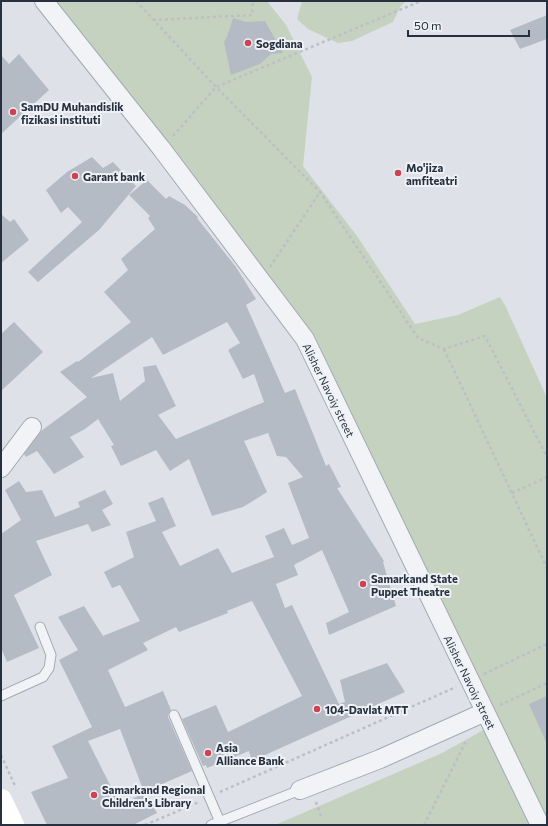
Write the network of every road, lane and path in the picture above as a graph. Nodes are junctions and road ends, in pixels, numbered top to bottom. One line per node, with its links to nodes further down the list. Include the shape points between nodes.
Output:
1 (44, 1): 7 (street, Alisher Navoiy street)
2 (136, 1): 5 (path)
3 (253, 1): 5 (path, via 252,15)
4 (421, 1): 6 (path)
5 (153, 20): 6 (path)
6 (216, 87): 7 (path); 8 (path)
7 (162, 148): 9 (street, Alisher Navoiy street)
8 (320, 192): 9 (path); 10 (path, via 418,338)
9 (261, 281): 19 (street, Alisher Navoiy street, via 305,339)
10 (444, 349): 12 (path, via 485,336); 15 (path)
11 (32, 427): 13 (street)
12 (547, 456)
13 (1, 468)
14 (547, 477): 15 (path)
15 (512, 493): 16 (path)
16 (547, 568)
17 (40, 627): 21 (lane, via 51,655 49,668 43,677)
18 (547, 644): 19 (path)
19 (470, 681): 22 (street, Alisher Navoiy street); 26 (path)
20 (547, 683): 22 (path)
21 (1, 696)
22 (485, 712): 25 (street, via 380,759); 32 (street, Alisher Navoiy street)
23 (174, 715): 26 (lane)
24 (468, 737): 31 (path)
25 (300, 790): 28 (lane)
26 (210, 797): 28 (lane); 30 (path)
27 (1, 800): 29 (main road)
28 (216, 823)
29 (13, 825)
30 (144, 825)
31 (424, 825)
32 (540, 825)

